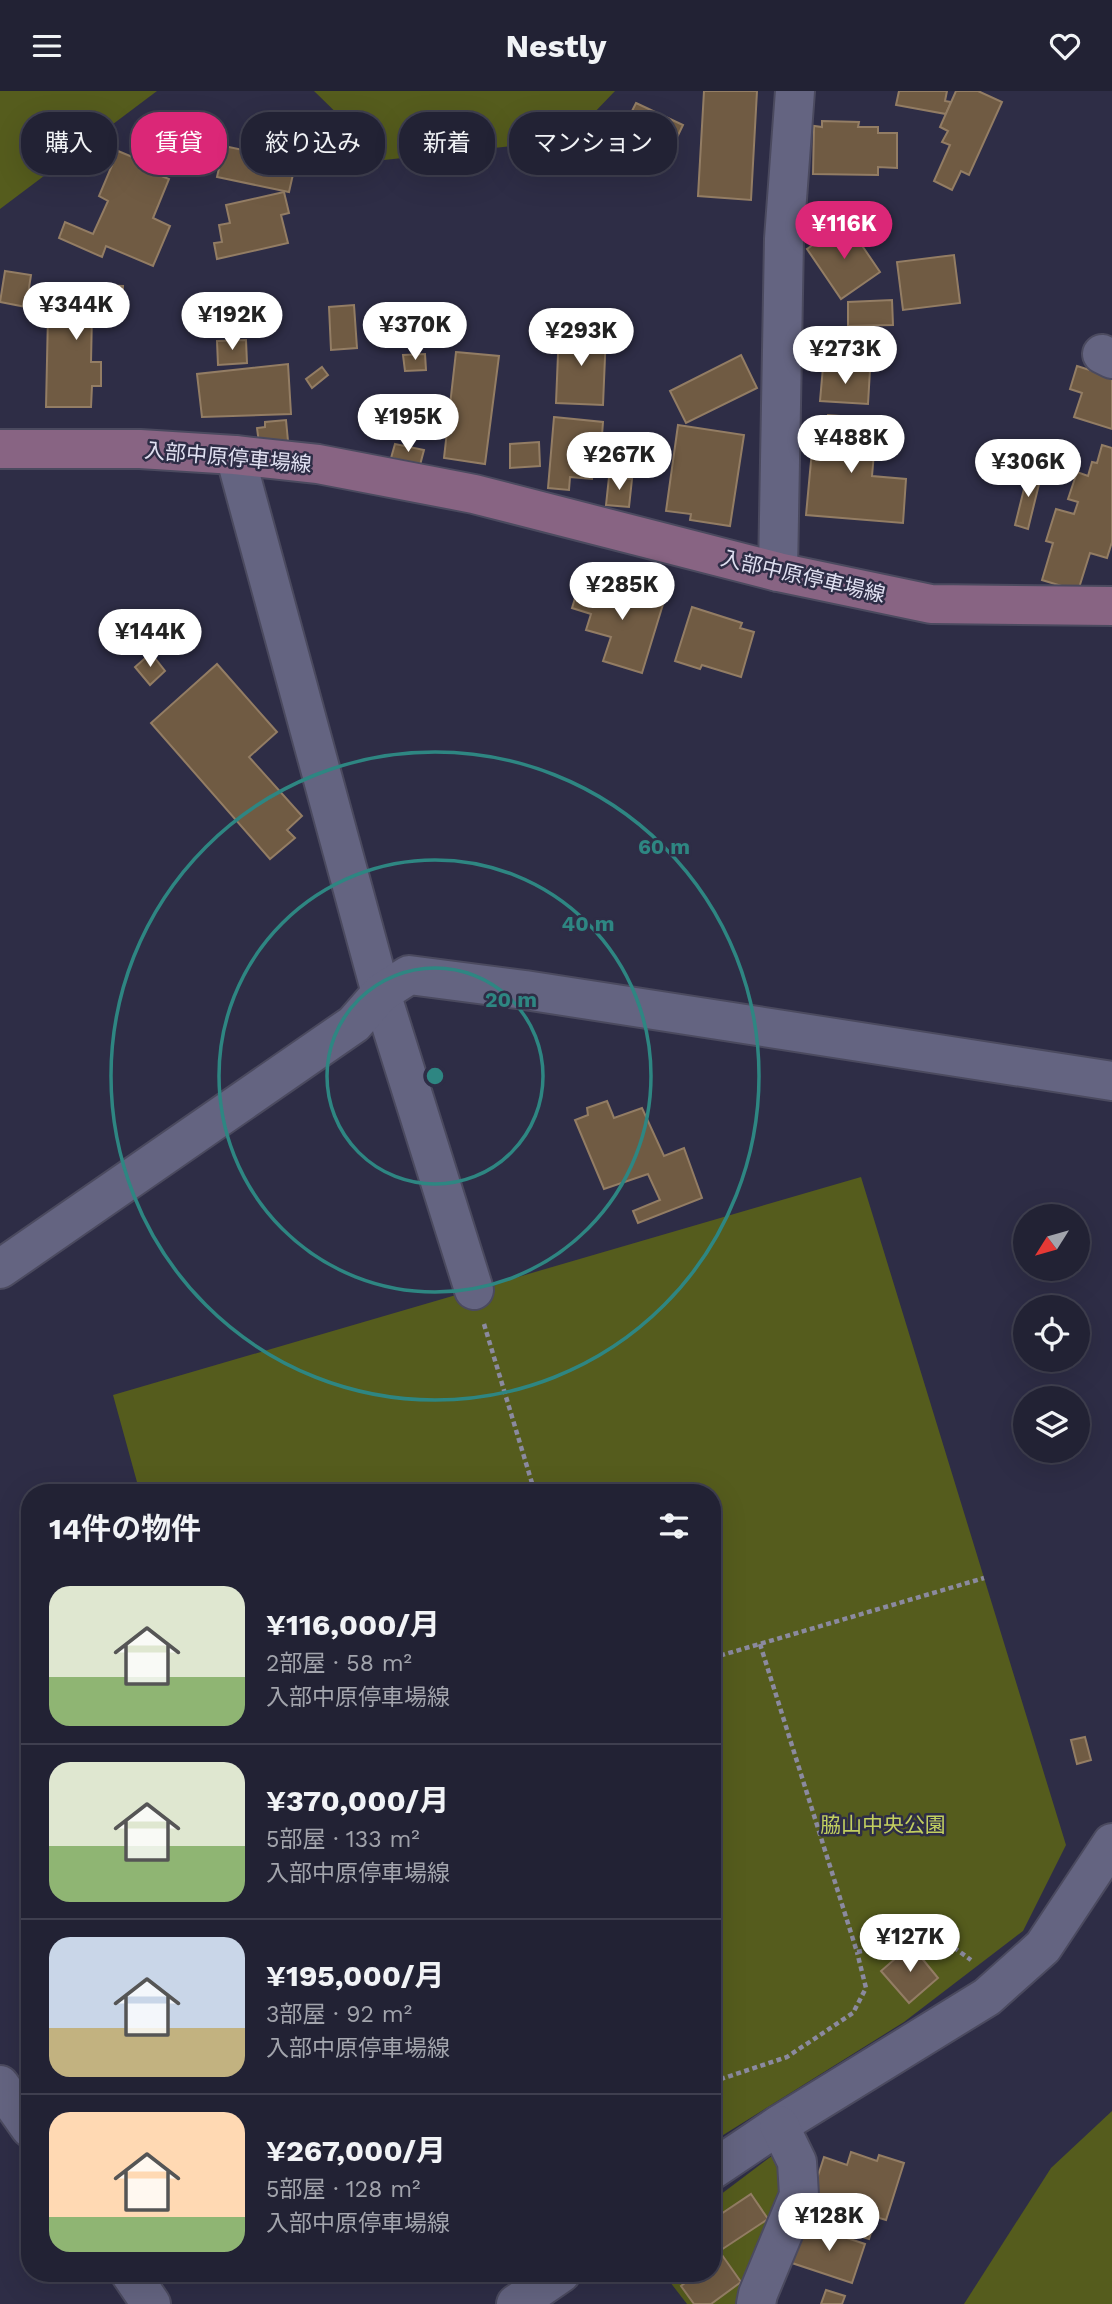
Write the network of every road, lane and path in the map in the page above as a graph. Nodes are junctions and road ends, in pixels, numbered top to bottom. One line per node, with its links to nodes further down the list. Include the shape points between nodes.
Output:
1 (795, 91): 4 (street, via 784,239)
2 (0, 449): 3 (main road, 入部中原停車場線, via 140,449)
3 (235, 455): 4 (main road, 入部中原停車場線, via 318,464 474,494); 6 (street)
4 (778, 572): 5 (main road, 入部中原停車場線, via 931,604)
5 (1112, 606)
6 (381, 993): 7 (street, via 409,975); 8 (street, via 354,1024); 9 (street)
7 (1112, 1081)
8 (0, 1269)
9 (474, 1290): 10 (path)
10 (533, 1484)
11 (984, 1578): 12 (path)
12 (760, 1644): 13 (path); 15 (path)
13 (721, 1655)
14 (1112, 1843): 20 (street, via 1043,1947 987,1997)
15 (857, 1952): 16 (path, via 938,1935); 17 (path, via 866,1988 853,2013 788,2057)
16 (978, 1965)
17 (721, 2079)
18 (0, 2085): 19 (street)
19 (21, 2115)
20 (779, 2125): 21 (street); 26 (street, via 797,2162 799,2195)
21 (721, 2164)
22 (136, 2282): 24 (street)
23 (548, 2282): 25 (street)
24 (151, 2304)
25 (516, 2304)
26 (756, 2304)

